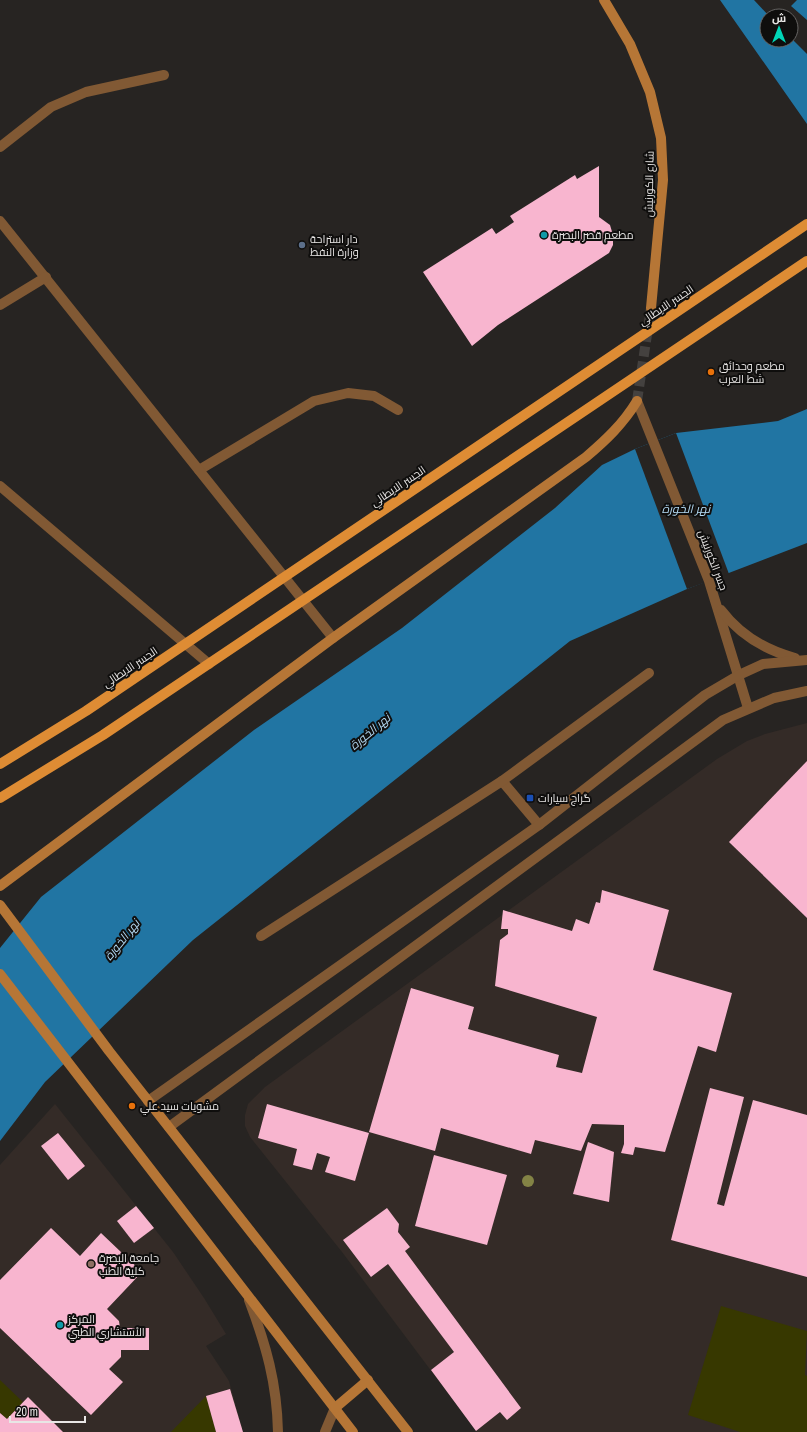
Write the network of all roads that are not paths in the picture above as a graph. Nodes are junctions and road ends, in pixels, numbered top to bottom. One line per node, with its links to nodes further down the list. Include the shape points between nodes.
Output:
1 (604, 0): 9 (main road, شارع الكورنيش, via 630,44 650,92 661,138 663,180)
2 (164, 76): 3 (street, via 86,92 51,107)
3 (0, 147)
4 (0, 220): 7 (street)
5 (807, 224): 22 (main road, الجسر الايطالي, bridge, via 86,711)
6 (807, 261): 17 (main road, bridge)
7 (46, 278): 8 (street); 12 (street)
8 (0, 304)
9 (651, 308)
10 (637, 401): 14 (street, جسر الكورنيش); 15 (main road, via 612,435 586,457)
11 (398, 410): 12 (street, via 374,396 348,393 314,401)
12 (199, 470): 15 (street)
13 (0, 486): 17 (street)
14 (716, 603): 16 (street, via 731,623 754,642 777,653); 19 (street, جسر الكورنيش)
15 (333, 638): 26 (main road)
16 (805, 660): 19 (street, via 763,664)
17 (208, 664): 24 (main road, bridge, via 103,735)
18 (649, 673): 23 (street)
19 (739, 675): 21 (street, جسر الكورنيش); 25 (street, via 705,695)
20 (807, 691): 21 (street, via 774,698)
21 (748, 708): 31 (street, via 723,720)
22 (0, 764)
23 (502, 781): 25 (street); 28 (street)
24 (0, 798)
25 (539, 825): 30 (street)
26 (0, 886)
27 (3, 908): 30 (main road)
28 (261, 936)
29 (0, 974): 32 (main road)
30 (148, 1101): 31 (main road)
31 (169, 1127): 33 (main road)
32 (249, 1298): 34 (main road); 35 (street, via 265,1340 273,1373 278,1407)
33 (368, 1380): 34 (main road); 38 (main road)
34 (335, 1408): 36 (street); 37 (main road)
35 (278, 1432)
36 (325, 1432)
37 (353, 1432)
38 (408, 1432)

